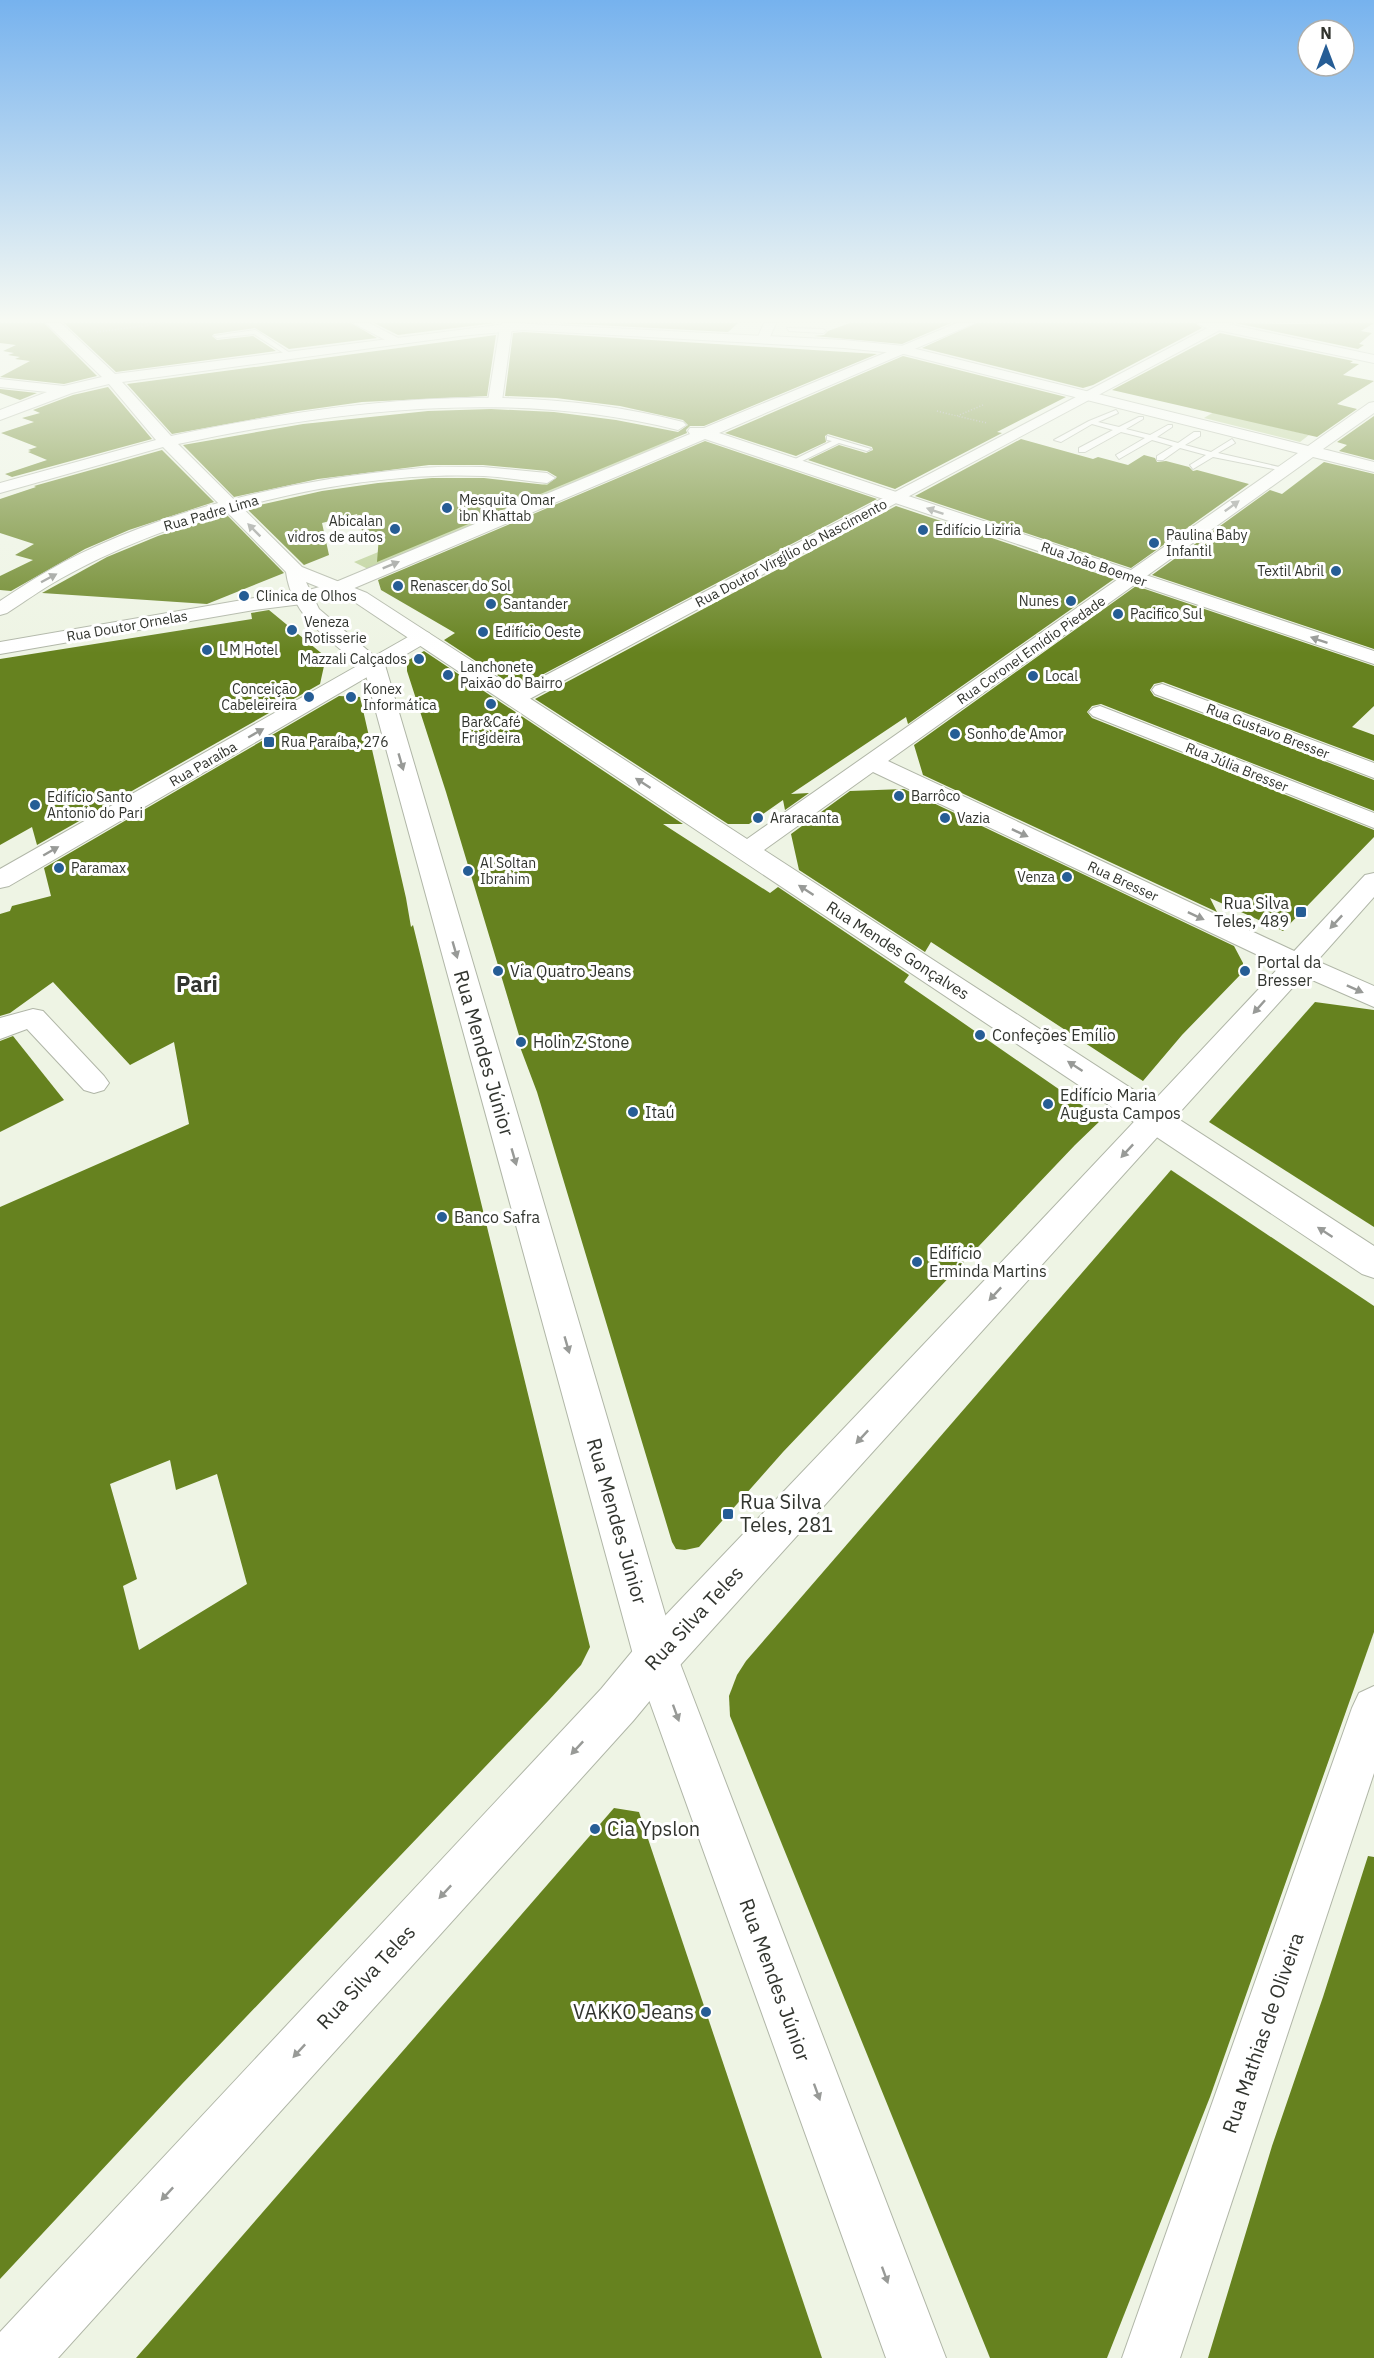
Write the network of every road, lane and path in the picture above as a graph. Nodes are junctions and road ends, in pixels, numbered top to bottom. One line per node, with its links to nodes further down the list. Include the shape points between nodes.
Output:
1 (158, 433): 20 (street)
2 (217, 433): 20 (street, Rua João Boemer)
3 (657, 433): 14 (street)
4 (702, 433): 12 (street, Rua João Boemer)
5 (1017, 433): 36 (street, Rua Doutor Virgílio do Nascimento)
6 (1071, 433): 17 (lane)
7 (1114, 433): 23 (lane)
8 (1133, 433): 16 (lane)
9 (1157, 433): 16 (lane)
10 (1239, 433): 24 (street)
11 (1336, 433): 24 (street, Rua Coronel Emídio Piedade)
12 (705, 434): 29 (street, Rua João Boemer); 41 (street, Rua Doutor Ornelas, one-way to 12)
13 (1197, 434): 21 (lane)
14 (649, 436)
15 (828, 437): 18 (lane)
16 (1149, 437): 21 (lane); 26 (lane)
17 (1058, 440)
18 (838, 441): 22 (lane); 29 (lane)
19 (1232, 441): 25 (lane)
20 (166, 442): 34 (street, Rua João Boemer); 37 (street)
21 (1180, 445): 25 (lane); 27 (lane)
22 (867, 449)
23 (1082, 450)
24 (1311, 451): 31 (street); 32 (street, Rua Coronel Emídio Piedade)
25 (1214, 454): 28 (lane); 30 (lane)
26 (1119, 457)
27 (1160, 458)
28 (1227, 458): 32 (lane); 32 (lane, via 1253,458)
29 (791, 463): 36 (street, Rua João Boemer)
30 (1193, 467)
31 (1374, 467)
32 (1280, 472): 39 (street, Rua Coronel Emídio Piedade, one-way to 32)
33 (552, 476): 35 (street); 37 (street, Rua Padre Lima, via 490,471 405,474 333,484)
34 (0, 488)
35 (514, 491)
36 (896, 498): 39 (street, Rua João Boemer, one-way to 36); 48 (street, Rua Doutor Virgílio do Nascimento)
37 (230, 506): 40 (street, one-way to 37); 42 (street, Rua Padre Lima, one-way to 37, via 28,590 117,544)
38 (331, 567): 40 (street)
39 (1133, 577): 45 (street, Rua João Boemer, one-way to 39); 50 (street, Rua Coronel Emídio Piedade)
40 (301, 583): 41 (street, Rua Doutor Ornelas); 44 (street, Rua Doutor Ornelas, via 254,604); 46 (street, via 310,613)
41 (338, 588): 43 (street, Rua Mendes Gonçalves, via 360,597)
42 (0, 609)
43 (422, 638): 46 (street, Rua Paraíba); 48 (street, Rua Mendes Gonçalves)
44 (0, 648)
45 (1374, 658)
46 (374, 665): 54 (street, Rua Paraíba, one-way to 46); 62 (street, Rua Mendes Júnior, one-way to 62)
47 (1162, 690): 51 (street, Rua Gustavo Bresser)
48 (515, 699): 53 (street, Rua Mendes Gonçalves, one-way to 48)
49 (1100, 712): 52 (street, Rua Júlia Bresser)
50 (873, 763): 53 (street, Rua Coronel Emídio Piedade); 56 (street, Rua Bresser, one-way to 56)
51 (1374, 771)
52 (1374, 821)
53 (747, 852): 60 (street, Rua Mendes Gonçalves, one-way to 53)
54 (0, 880)
55 (1374, 881): 56 (street, Rua Silva Teles, one-way to 56)
56 (1298, 963): 57 (street, Rua Bresser, one-way to 57); 60 (street, Rua Silva Teles, one-way to 60)
57 (1374, 997)
58 (0, 1029): 59 (street, via 33,1018)
59 (94, 1083)
60 (1156, 1120): 61 (street, Rua Mendes Gonçalves, one-way to 60); 62 (street, Rua Silva Teles, one-way to 62)
61 (1374, 1264)
62 (656, 1658): 64 (street, Rua Silva Teles, one-way to 64); 65 (street, Rua Mendes Júnior, one-way to 65)
63 (1374, 1708): 66 (street, Rua Mathias de Oliveira)
64 (17, 2358)
65 (916, 2358)
66 (1151, 2358)

